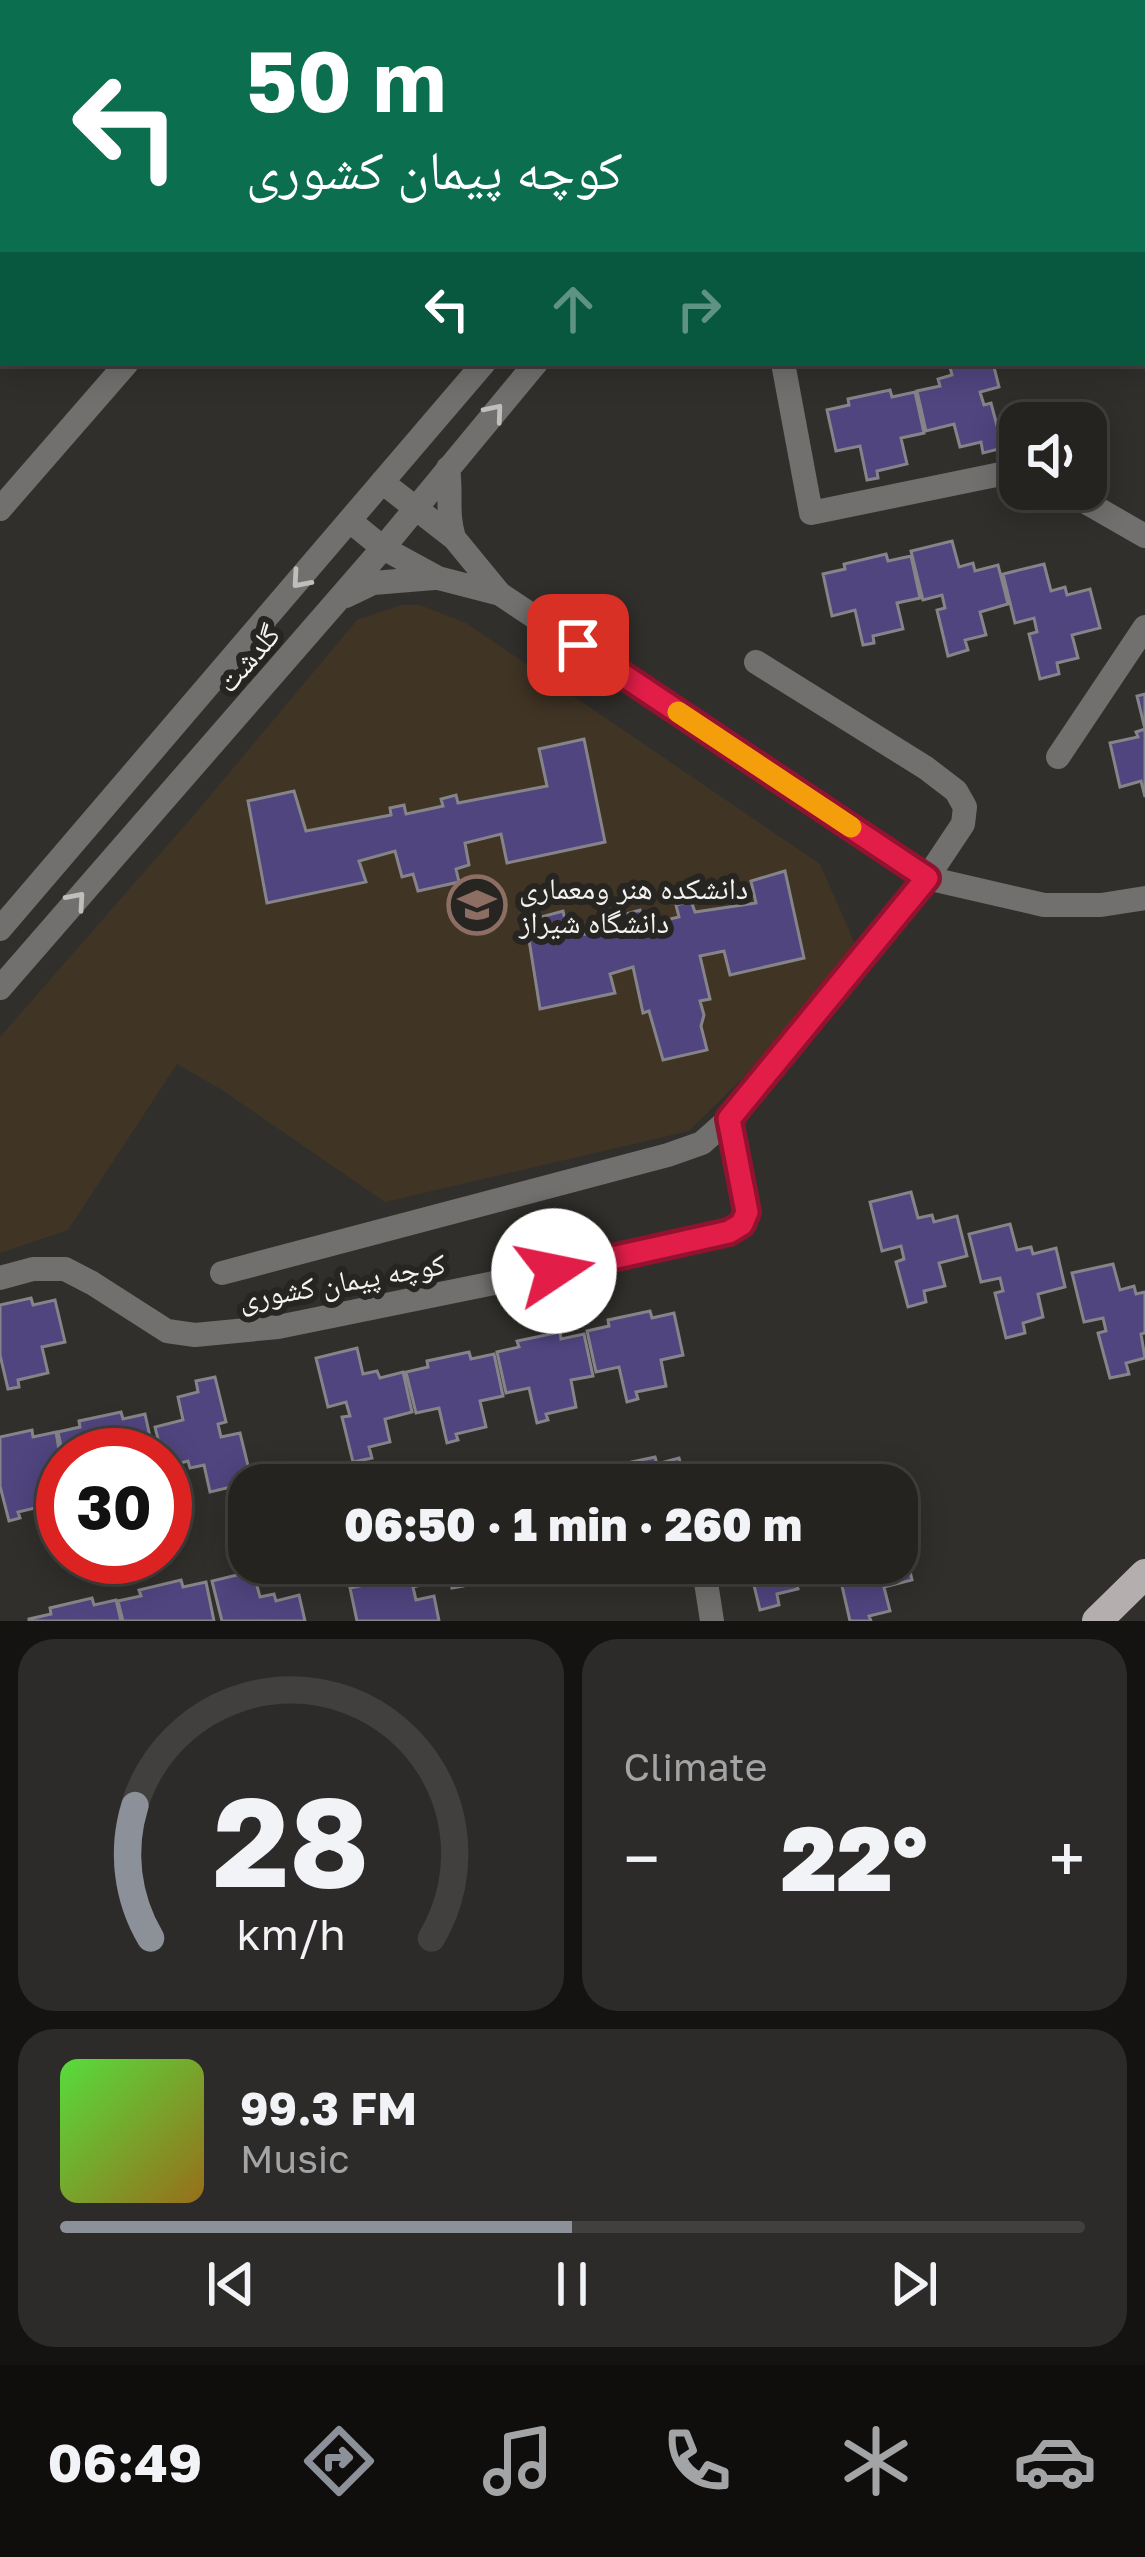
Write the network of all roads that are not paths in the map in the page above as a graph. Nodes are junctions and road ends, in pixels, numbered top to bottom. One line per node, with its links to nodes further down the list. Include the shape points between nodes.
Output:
1 (124, 366): 9 (street)
2 (481, 366): 7 (street, گلدشت)
3 (533, 366): 5 (street, گلدشت, one-way to 3)
4 (784, 366): 6 (street, via 811,513)
5 (448, 468): 8 (street, گلدشت); 13 (street)
6 (999, 474)
7 (382, 482): 8 (street); 11 (street, گلدشت)
8 (415, 508): 13 (street); 14 (street, گلدشت)
9 (0, 509)
10 (1100, 510): 12 (street)
11 (350, 521): 14 (street); 23 (street, گلدشت, one-way to 23)
12 (1145, 536)
13 (454, 538): 16 (street)
14 (383, 548): 15 (street); 17 (street, گلدشت)
15 (437, 578): 16 (street); 17 (street, via 373,583)
16 (500, 594): 21 (street)
17 (338, 599): 24 (street, گلدشت, one-way to 17)
18 (1145, 627): 20 (street)
19 (756, 662): 21 (street, کوچه پیمان کشوری, via 956,791 962,824)
20 (1058, 757)
21 (927, 878): 22 (street, via 1044,905); 25 (street, کوچه پیمان کشوری)
22 (1145, 898)
23 (0, 929)
24 (0, 988)
25 (729, 1119): 26 (street, کوچه پیمان کشوری, via 702,1143 668,1156); 27 (street, کوچه پیمان کشوری, via 747,1212 742,1224 646,1252 278,1327 195,1335 167,1331 65,1269)
26 (222, 1273)
27 (0, 1278)
28 (1145, 1574): 31 (main road)
29 (706, 1584): 30 (street)
30 (712, 1621)
31 (1097, 1621)

